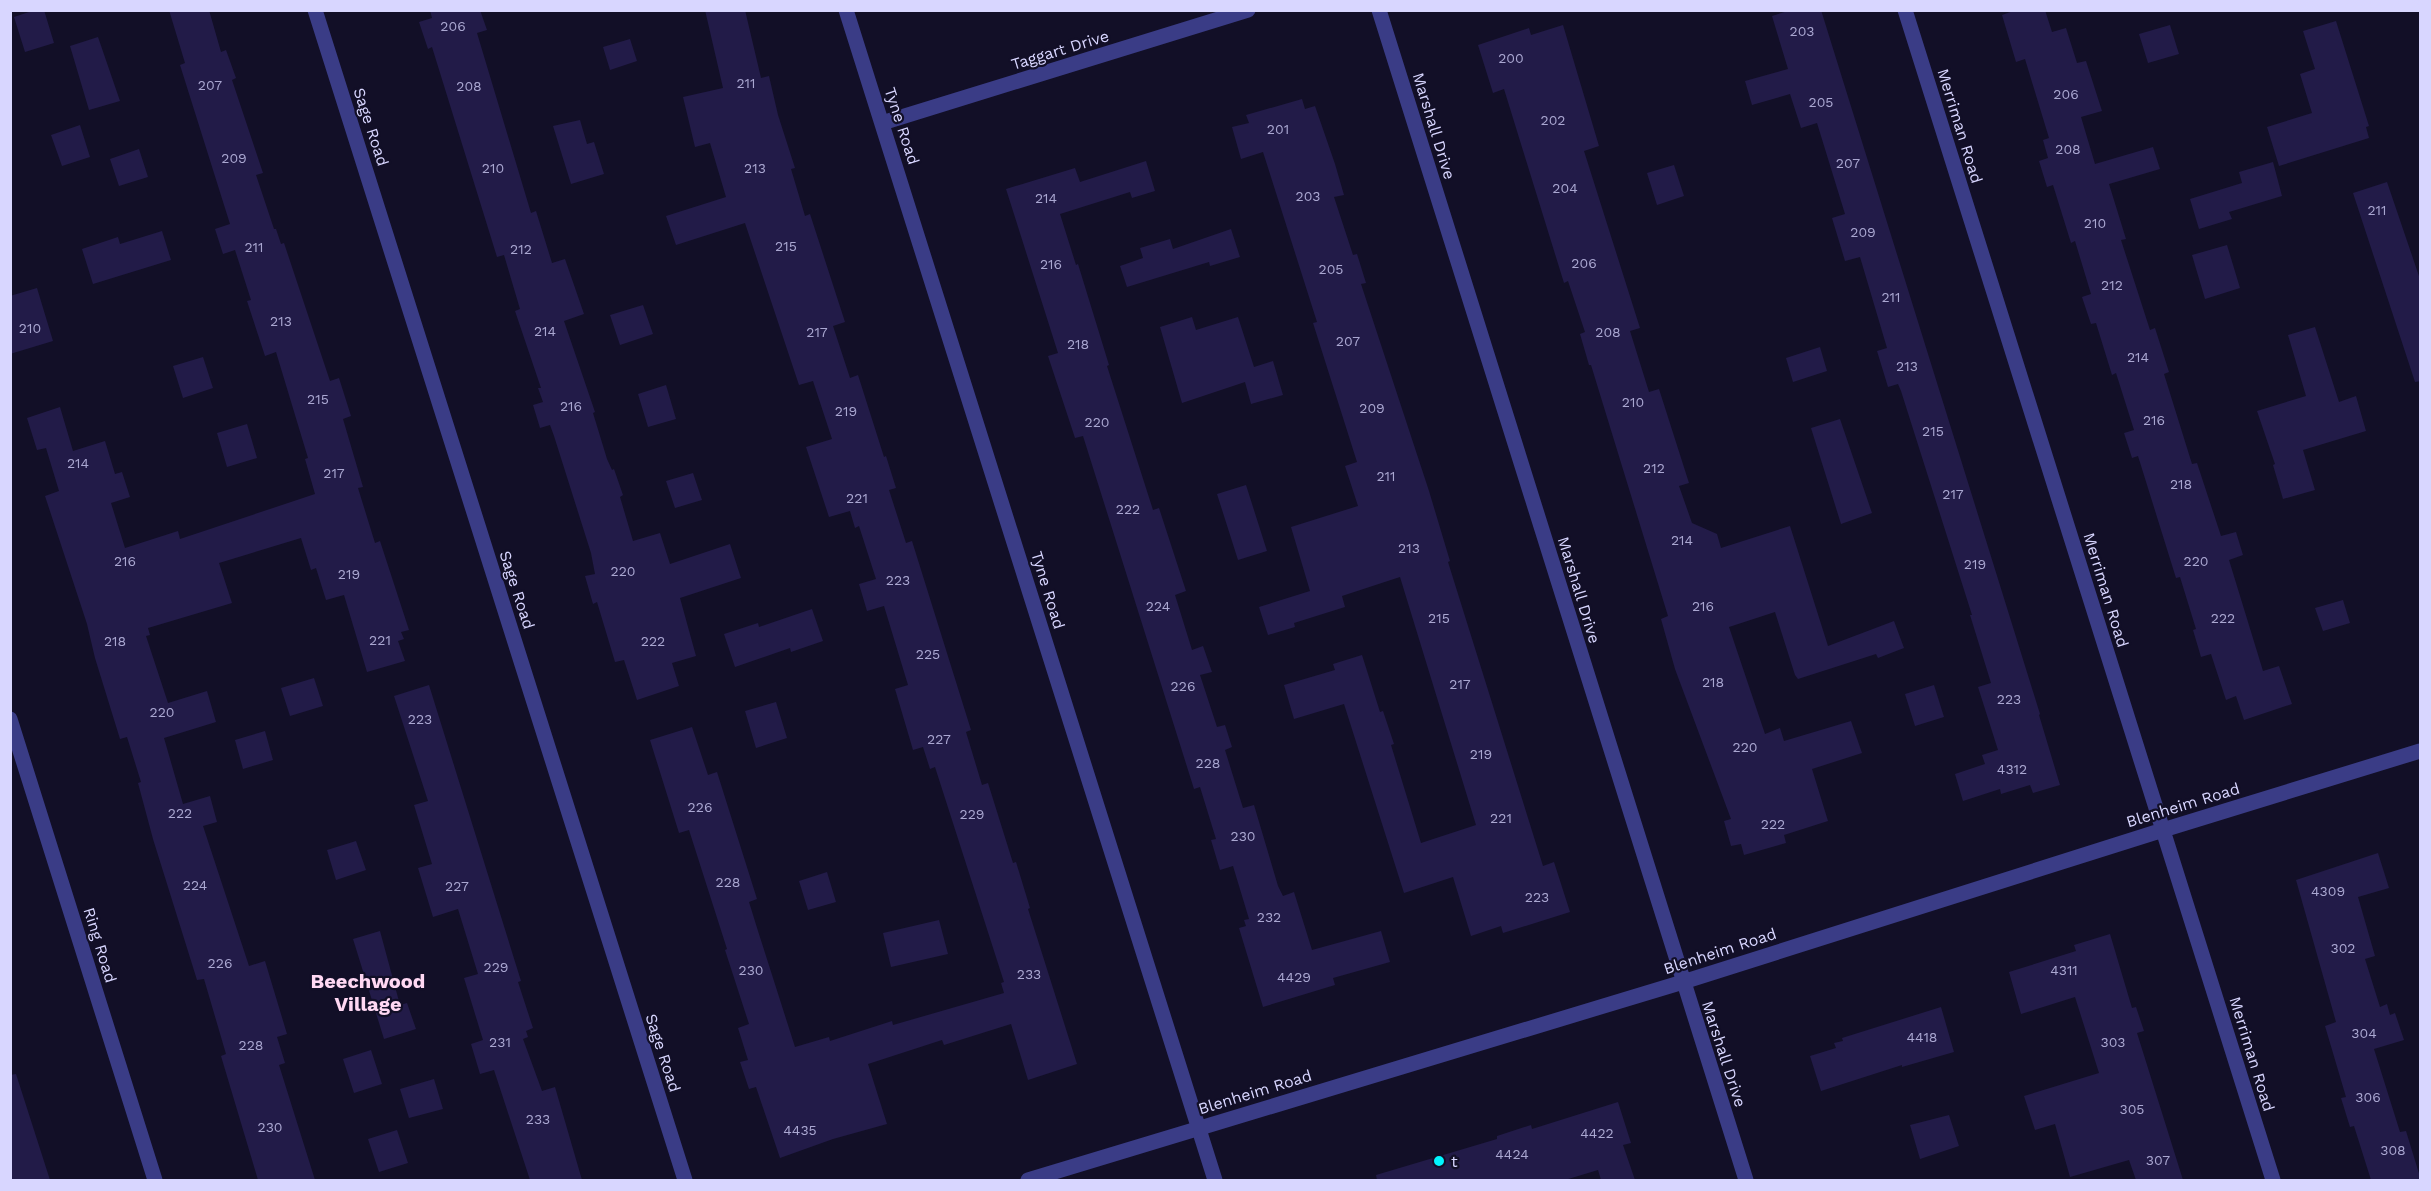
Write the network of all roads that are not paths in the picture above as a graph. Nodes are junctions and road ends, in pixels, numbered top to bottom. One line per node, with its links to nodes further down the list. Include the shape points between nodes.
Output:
1 (315, 10): 13 (street, Sage Road)
2 (846, 10): 6 (street, Tyne Road)
3 (1248, 10): 6 (street, Taggart Drive)
4 (1379, 10): 10 (street, Marshall Drive)
5 (1905, 10): 9 (street, Merriman Road)
6 (882, 123): 11 (street, Tyne Road)
7 (10, 719): 12 (street, Ring Road)
8 (2421, 751): 9 (street, Blenheim Road)
9 (2163, 830): 10 (street, Blenheim Road); 17 (street, Merriman Road)
10 (1683, 982): 11 (street, Blenheim Road); 16 (street, Marshall Drive)
11 (1198, 1128): 14 (street, Blenheim Road); 15 (street, Tyne Road)
12 (155, 1180)
13 (685, 1180)
14 (1028, 1180)
15 (1215, 1180)
16 (1746, 1180)
17 (2273, 1180)

